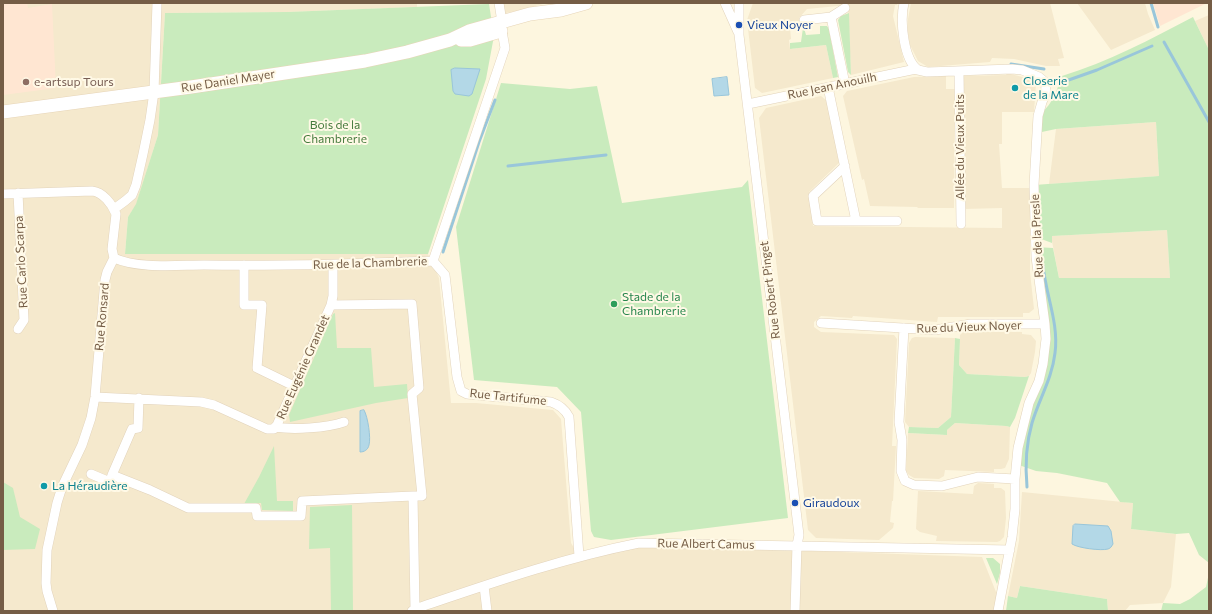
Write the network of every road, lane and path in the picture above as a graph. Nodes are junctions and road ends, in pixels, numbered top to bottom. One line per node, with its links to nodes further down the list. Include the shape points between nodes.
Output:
1 (157, 3): 16 (street)
2 (500, 3): 10 (street, Rue de la Chambrerie)
3 (586, 3): 10 (main road, Rue Daniel Mayer, via 561,10 530,14)
4 (904, 3): 12 (street, via 903,37)
5 (739, 6): 11 (street, Rue Robert Pinget)
6 (727, 7): 11 (street, Rue Robert Pinget)
7 (846, 8): 8 (street)
8 (831, 17): 9 (street); 14 (street)
9 (804, 20)
10 (502, 26): 16 (main road, Rue Daniel Mayer, via 469,31 450,40 407,52 365,60); 27 (street, Rue de la Chambrerie, via 505,48)
11 (739, 35): 17 (street, Rue Robert Pinget)
12 (916, 68): 13 (street, Rue de la Presle, via 927,72); 14 (street, Rue Jean Anouilh)
13 (959, 71): 25 (street, Allée du Vieux Puits); 32 (street, Rue de la Presle, via 995,68 1022,70 1045,82 1045,95 1038,116 1034,185 1036,257)
14 (845, 84): 15 (street, Rue Jean Anouilh)
15 (828, 87): 17 (street, Rue Jean Anouilh); 19 (street)
16 (154, 92): 18 (main road, Rue Daniel Mayer); 22 (street, via 136,185 132,195)
17 (748, 104): 44 (street, Rue Robert Pinget, via 796,502 799,535)
18 (3, 112)
19 (845, 166): 23 (street); 23 (street, via 813,196 817,221)
20 (18, 193): 21 (street); 22 (street, via 98,192); 34 (street, Rue Carlo Scarpa, via 24,320)
21 (3, 194)
22 (114, 209): 26 (street, Rue Ronsard)
23 (856, 221): 24 (street)
24 (897, 222)
25 (961, 224)
26 (114, 258): 28 (street, Rue de la Chambrerie, via 121,262 144,264); 36 (street, Rue Ronsard, via 105,280)
27 (433, 262): 29 (street, Rue de la Chambrerie); 46 (street, Rue Tartifume, via 445,275 461,392 551,402 565,409 569,417)
28 (244, 265): 29 (street, Rue de la Chambrerie); 35 (street, via 244,304 262,305 257,368)
29 (332, 265): 30 (street, Rue Eugénie Grandet)
30 (331, 305): 35 (street, Rue Eugénie Grandet); 43 (street, via 412,304 419,388 412,394 422,496)
31 (821, 323): 33 (street, Rue du Vieux Noyer)
32 (1045, 324): 33 (street, Rue du Vieux Noyer, via 971,324 935,330); 42 (street, Rue de la Presle, via 1046,350 1039,381 1029,403 1023,426)
33 (904, 328): 42 (street, via 899,422 902,440 901,471 904,481 914,485 942,486 978,476)
34 (18, 329)
35 (294, 386): 39 (street, Rue Eugénie Grandet)
36 (95, 397): 37 (street, Rue Eugénie Grandet); 49 (street, Rue Ronsard, via 86,437 65,479 57,503 46,550 46,583)
37 (139, 398): 39 (street, Rue Eugénie Grandet, via 208,403 268,429); 41 (street, via 138,428 132,429)
38 (344, 422): 39 (street, via 330,426)
39 (276, 427)
40 (92, 474): 41 (street, via 110,482)
41 (112, 475): 43 (street, via 188,508 256,508 257,516 301,516 302,501)
42 (1015, 479): 45 (street, Rue de la Presle, via 1015,509)
43 (413, 496): 48 (street)
44 (797, 546): 45 (street, Rue Albert Camus); 46 (street, Rue Albert Camus, via 639,543); 51 (street, Rue Robert Pinget)
45 (1010, 550): 52 (street, Rue de la Presle)
46 (579, 556): 47 (street, Rue Albert Camus)
47 (484, 586): 48 (street, Rue Albert Camus); 50 (street)
48 (413, 610)
49 (53, 611)
50 (487, 611)
51 (795, 611)
52 (998, 611)

